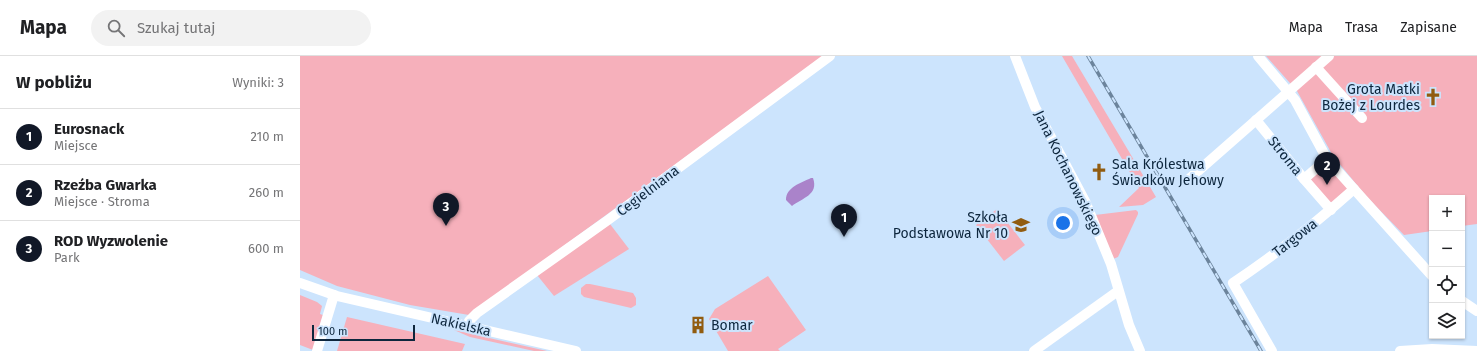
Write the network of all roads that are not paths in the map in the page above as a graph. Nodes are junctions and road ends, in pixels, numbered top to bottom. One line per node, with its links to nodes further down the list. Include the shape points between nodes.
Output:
1 (830, 56): 20 (street, Cegielniana, via 477,313)
2 (1015, 56): 16 (street, Jana Kochanowskiego, via 1035,107 1085,201 1111,264)
3 (1258, 56): 6 (street)
4 (1329, 56): 5 (street)
5 (1316, 67): 6 (street); 7 (street)
6 (1288, 91): 8 (street); 9 (street)
7 (1362, 118)
8 (1256, 120): 10 (street); 11 (street, Stroma)
9 (1326, 159): 11 (street); 12 (street)
10 (1189, 179)
11 (1304, 179): 13 (street, Stroma)
12 (1354, 190): 13 (street, Targowa); 14 (street)
13 (1331, 210): 25 (street, Targowa, via 1284,248 1233,284)
14 (1429, 273)
15 (300, 283): 17 (street, Nakielska)
16 (1118, 291): 23 (street); 24 (street, Jana Kochanowskiego)
17 (334, 295): 20 (street, Nakielska); 21 (street)
18 (1465, 303): 19 (street)
19 (1477, 311)
20 (467, 327): 22 (street, Nakielska)
21 (317, 351)
22 (576, 351)
23 (1034, 351)
24 (1140, 351)
25 (1272, 351)
26 (1400, 351): 27 (street)
27 (1477, 351)

